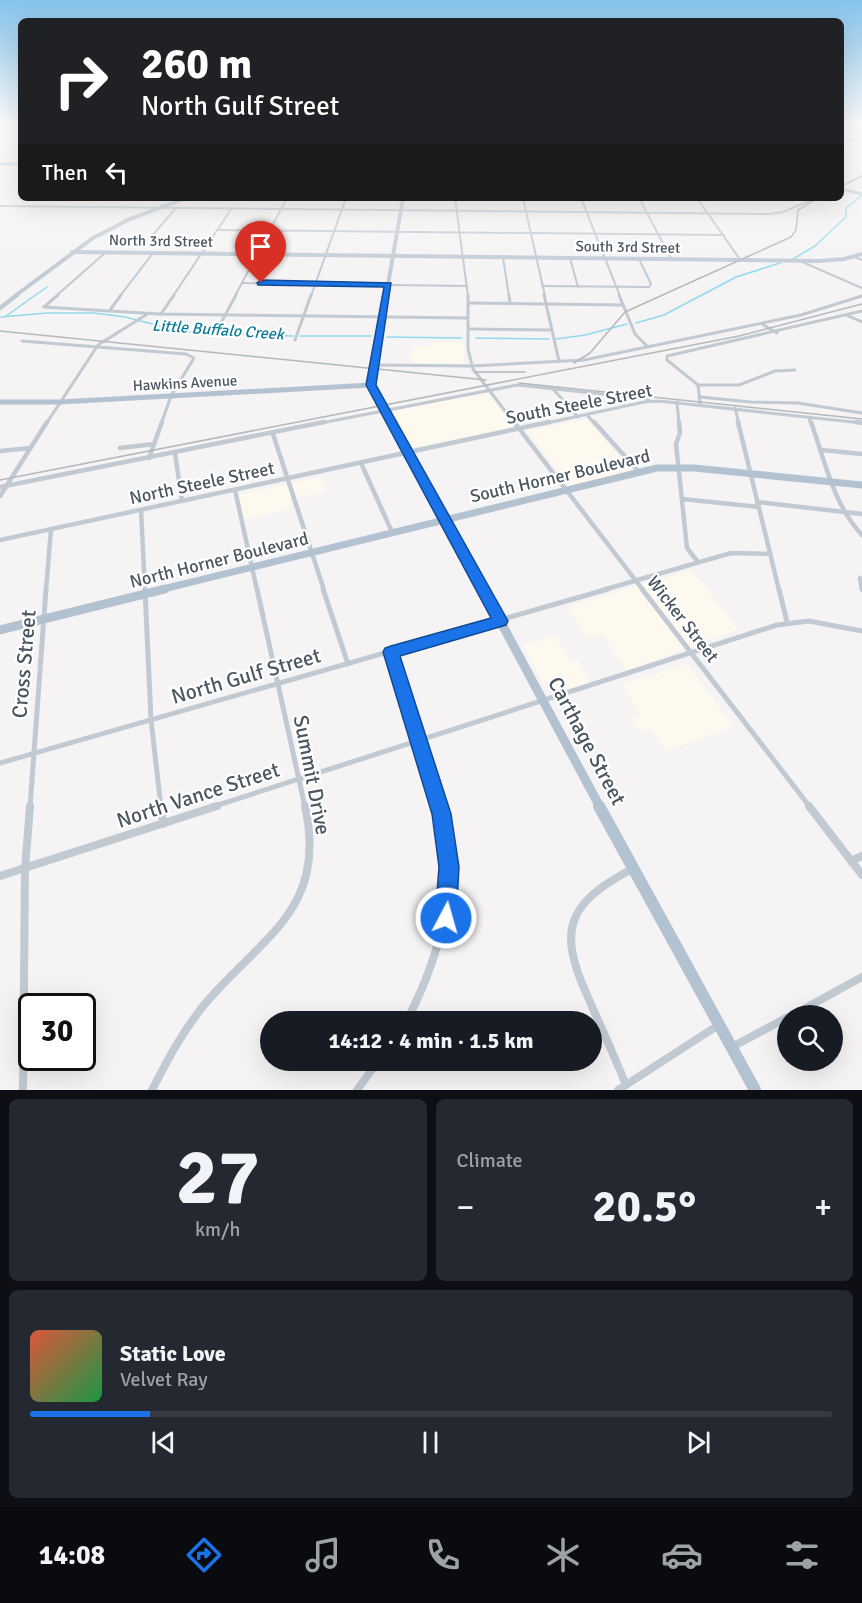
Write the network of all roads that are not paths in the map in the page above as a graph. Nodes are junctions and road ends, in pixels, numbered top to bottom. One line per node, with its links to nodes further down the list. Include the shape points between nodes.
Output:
1 (844, 190): 2 (street)
2 (862, 194)
3 (178, 201): 14 (street)
4 (286, 201): 17 (street)
5 (345, 201): 18 (street)
6 (404, 201): 19 (street)
7 (455, 201): 20 (street)
8 (524, 201): 21 (street)
9 (582, 201): 22 (street)
10 (641, 201): 23 (street)
11 (699, 201): 24 (street)
12 (808, 201): 24 (street, via 774,214)
13 (0, 206): 14 (street)
14 (161, 207): 15 (street); 35 (street, via 111,228)
15 (176, 208): 16 (street); 34 (street)
16 (232, 208): 17 (street); 25 (street)
17 (282, 209): 18 (street); 26 (street)
18 (341, 210): 19 (street); 27 (street)
19 (402, 210): 20 (street); 28 (street)
20 (455, 211): 21 (street); 29 (street)
21 (526, 212): 22 (street); 30 (street)
22 (587, 212): 23 (street); 31 (street)
23 (647, 213): 24 (street); 32 (street)
24 (709, 214): 33 (street)
25 (218, 230): 26 (street); 38 (street)
26 (271, 230): 27 (street); 40 (street)
27 (334, 231): 28 (street); 41 (street)
28 (398, 232): 29 (street); 42 (street)
29 (457, 232): 30 (street); 44 (street)
30 (530, 233): 31 (street); 46 (street)
31 (595, 234): 32 (street); 48 (street)
32 (659, 235): 33 (street); 50 (street)
33 (724, 235): 52 (street)
34 (152, 236)
35 (72, 252): 36 (street, North 3rd Street); 67 (street)
36 (105, 253): 37 (street, North 3rd Street); 68 (street, via 44,307)
37 (153, 253): 38 (street, North 3rd Street); 68 (street)
38 (201, 254): 40 (street, North 3rd Street); 71 (street)
39 (862, 254): 43 (street, South 3rd Street)
40 (258, 255): 41 (street, North 3rd Street); 54 (street)
41 (325, 255): 42 (street, North 3rd Street); 55 (street)
42 (393, 256): 44 (street, South 3rd Street); 56 (street)
43 (853, 256): 51 (street); 53 (street, South 3rd Street, via 832,261)
44 (461, 257): 45 (street, South 3rd Street); 57 (street)
45 (503, 258): 46 (street, South 3rd Street); 64 (street)
46 (536, 258): 47 (street, South 3rd Street); 58 (street)
47 (570, 258): 48 (street, South 3rd Street); 59 (street)
48 (604, 259): 49 (street, South 3rd Street); 60 (street)
49 (639, 259): 50 (street, South 3rd Street); 60 (street, via 650,287)
50 (672, 260): 52 (street, South 3rd Street)
51 (862, 260)
52 (741, 261): 53 (street, South 3rd Street)
53 (800, 261): 61 (street)
54 (243, 283): 55 (street); 72 (street)
55 (315, 284): 56 (street); 74 (street)
56 (388, 285): 57 (street); 75 (street)
57 (467, 286): 63 (street)
58 (542, 286): 59 (street); 65 (street)
59 (578, 287): 60 (street)
60 (615, 288): 66 (street)
61 (862, 288)
62 (862, 296): 78 (street)
63 (469, 303): 64 (street); 76 (street)
64 (510, 304): 65 (street)
65 (545, 304): 66 (street); 81 (street)
66 (622, 306): 86 (street, via 633,329)
67 (0, 308)
68 (110, 310): 70 (street)
69 (862, 311): 73 (street)
70 (149, 313): 71 (street); 85 (street)
71 (161, 314): 72 (street)
72 (225, 315): 74 (street); 80 (street)
73 (846, 315): 77 (street); 82 (street)
74 (304, 317): 75 (street); 83 (street)
75 (383, 317): 76 (street); 88 (street)
76 (468, 318): 79 (street)
77 (862, 322)
78 (762, 324): 82 (street); 86 (street)
79 (469, 328): 81 (street); 89 (street)
80 (217, 330)
81 (551, 330): 87 (street)
82 (777, 333): 92 (street, via 667,357)
83 (295, 340)
84 (22, 341): 85 (street)
85 (96, 347): 95 (street, via 186,354 194,358); 99 (street)
86 (648, 347): 87 (street)
87 (561, 361): 89 (street)
88 (373, 365): 89 (street); 91 (street)
89 (472, 366): 93 (street, Wicker Street)
90 (795, 370): 92 (street, via 766,373 737,384)
91 (371, 385): 95 (main road, Hawkins Avenue); 103 (main road, Carthage Street)
92 (698, 385): 96 (street)
93 (488, 389): 94 (street, via 517,385); 103 (street); 109 (street, Wicker Street)
94 (553, 389): 97 (street); 106 (street)
95 (171, 396): 99 (main road, Hawkins Avenue); 111 (street)
96 (700, 397): 101 (street); 104 (street, via 798,402)
97 (659, 400): 100 (street, South Steele Street); 105 (street, South Steele Street)
98 (0, 402): 99 (main road, Hawkins Avenue)
99 (60, 402): 112 (street)
100 (677, 402): 101 (street, South Steele Street); 121 (street)
101 (700, 404): 102 (street, South Steele Street)
102 (735, 408): 107 (street, South Steele Street); 123 (street)
103 (387, 410): 110 (street); 117 (main road, Carthage Street)
104 (862, 413)
105 (587, 415): 106 (street, South Steele Street); 122 (street)
106 (578, 417): 109 (street, South Steele Street)
107 (809, 417): 108 (street, South Steele Street); 114 (street)
108 (862, 423)
109 (519, 430): 117 (street, South Steele Street); 129 (street, Wicker Street)
110 (273, 434): 116 (street); 124 (street)
111 (154, 444): 113 (street); 119 (street)
112 (30, 448): 115 (street); 127 (street)
113 (120, 448)
114 (822, 450): 118 (street); 125 (street)
115 (0, 451)
116 (175, 453): 119 (street); 133 (street)
117 (410, 453): 120 (street, North Steele Street); 138 (main road, Carthage Street)
118 (862, 454)
119 (149, 458): 127 (street)
120 (361, 464): 124 (street, North Steele Street); 140 (street)
121 (678, 467): 122 (main road, South Horner Boulevard); 123 (main road, South Horner Boulevard); 132 (street)
122 (639, 472): 129 (main road, South Horner Boulevard)
123 (750, 474): 125 (main road, South Horner Boulevard); 134 (street)
124 (287, 479): 130 (street, North Steele Street); 143 (street)
125 (833, 482): 126 (main road, South Horner Boulevard); 136 (street)
126 (862, 485)
127 (6, 486): 128 (street); 131 (street)
128 (0, 488)
129 (566, 489): 138 (main road, South Horner Boulevard); 148 (street, Wicker Street)
130 (235, 490): 133 (street, North Steele Street); 146 (street, Summit Drive)
131 (0, 496)
132 (682, 499): 134 (street); 145 (street, via 687,548)
133 (182, 501): 135 (street, North Steele Street)
134 (758, 504): 136 (street); 144 (street)
135 (141, 510): 139 (street, North Steele Street); 150 (street)
136 (845, 512): 137 (street); 141 (street)
137 (862, 514)
138 (444, 519): 140 (main road, North Horner Boulevard); 152 (main road, Carthage Street)
139 (51, 529): 142 (street, North Steele Street); 151 (street, Cross Street)
140 (392, 532): 143 (main road, North Horner Boulevard)
141 (862, 535)
142 (0, 540)
143 (310, 552): 146 (main road, North Horner Boulevard); 158 (street)
144 (770, 554): 145 (street, North Gulf Street, via 731,554); 153 (street)
145 (698, 562): 148 (street, North Gulf Street)
146 (251, 567): 150 (main road, North Horner Boulevard); 159 (street, Summit Drive)
147 (860, 578): 149 (street)
148 (637, 581): 152 (street, North Gulf Street); 157 (street, Wicker Street)
149 (862, 590)
150 (145, 593): 151 (main road, North Horner Boulevard); 161 (street)
151 (44, 620): 154 (main road, North Horner Boulevard); 163 (street, Cross Street)
152 (500, 621): 156 (street, North Gulf Street); 160 (main road, Carthage Street)
153 (787, 622): 155 (street, North Vance Street, via 809,621); 157 (street, North Vance Street)
154 (0, 630)
155 (862, 631)
156 (391, 652): 158 (street, North Gulf Street); 162 (street)
157 (692, 654): 160 (street, North Vance Street); 168 (street, Wicker Street)
158 (348, 663): 159 (street, North Gulf Street)
159 (277, 684): 161 (street, North Gulf Street); 165 (street, Summit Drive)
160 (544, 701): 162 (street, North Vance Street); 170 (main road, Carthage Street)
161 (151, 720): 163 (street, North Gulf Street); 166 (street)
162 (418, 742): 165 (street, North Vance Street); 175 (street, via 442,814 449,880 439,945)
163 (33, 753): 164 (street, North Gulf Street); 169 (street, Cross Street)
164 (0, 763)
165 (299, 780): 166 (street, North Vance Street); 182 (street, Summit Drive, via 310,838 309,866 298,897 275,931 197,1013)
166 (164, 824): 169 (street, North Vance Street)
167 (862, 856): 168 (street)
168 (851, 861): 171 (street, Wicker Street)
169 (25, 868): 172 (street, North Vance Street); 181 (street, Cross Street)
170 (632, 869): 177 (main road, Carthage Street); 180 (street, via 587,897 573,919 570,937 573,964)
171 (862, 875)
172 (0, 876)
173 (862, 977): 174 (street)
174 (810, 1005)
175 (411, 1011)
176 (777, 1023): 178 (street)
177 (719, 1024): 178 (main road, Carthage Street); 180 (street)
178 (732, 1047): 185 (main road, Carthage Street)
179 (371, 1071): 183 (street)
180 (626, 1085): 184 (street)
181 (23, 1090)
182 (152, 1090)
183 (357, 1090)
184 (618, 1090)
185 (755, 1090)

